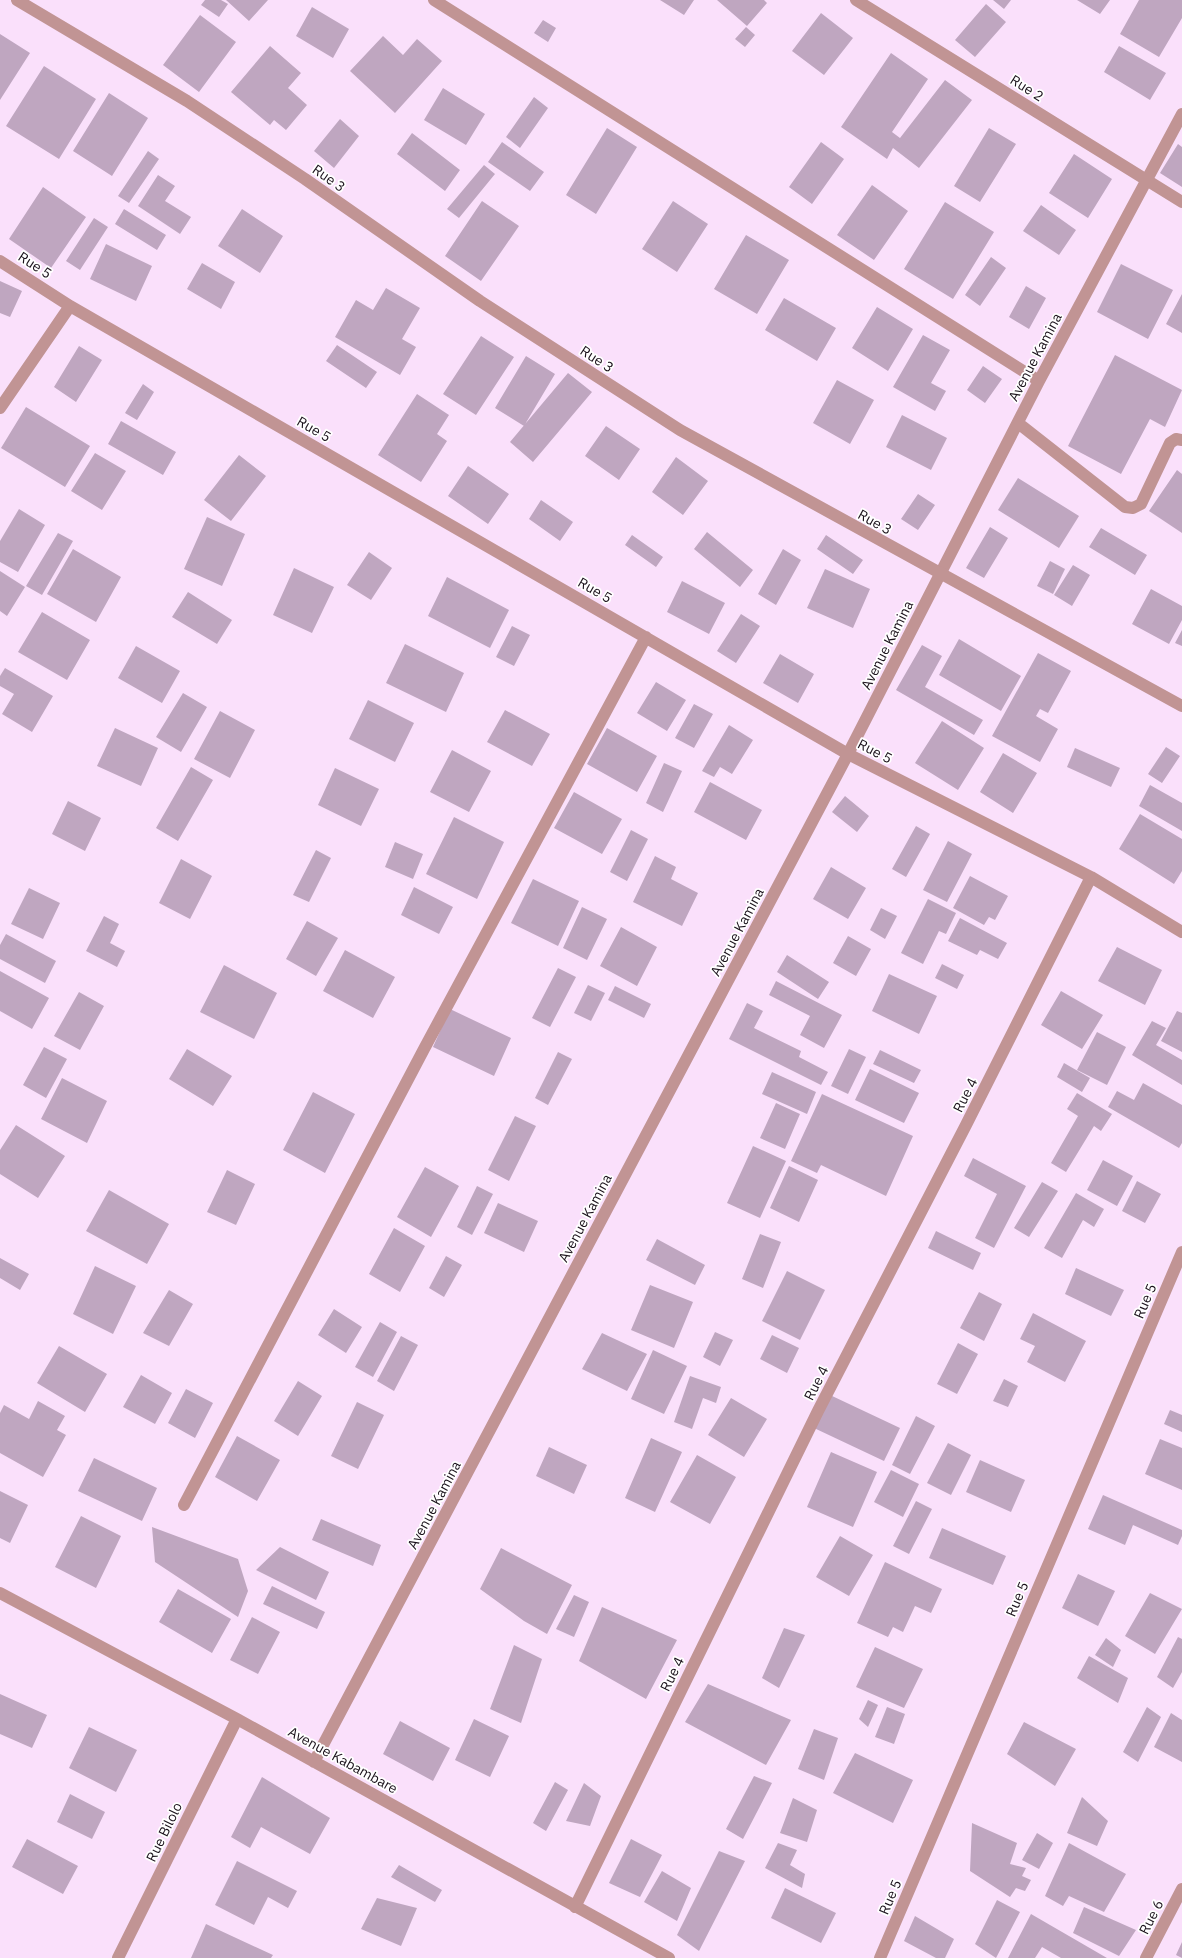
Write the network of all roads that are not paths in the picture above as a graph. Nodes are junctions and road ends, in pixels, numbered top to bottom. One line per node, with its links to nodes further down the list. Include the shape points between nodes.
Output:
1 (17, 0): 13 (street, Rue 3, via 188,101 480,301 680,430)
2 (434, 0): 9 (street)
3 (856, 0): 5 (street, Rue 2)
4 (1182, 114): 5 (street, Avenue Kamina)
5 (1146, 179): 6 (street, Rue 2); 9 (street, Avenue Kamina)
6 (1182, 202)
7 (0, 261): 8 (street, Rue 5)
8 (70, 306): 10 (street); 14 (street, Rue 5)
9 (1039, 381): 11 (street, Avenue Kamina)
10 (0, 408)
11 (1018, 423): 12 (street, via 1124,507 1133,508 1141,504 1170,443 1176,439); 13 (street, Avenue Kamina)
12 (1182, 440)
13 (940, 574): 15 (street, Rue 3); 16 (street, Avenue Kamina)
14 (646, 637): 16 (street, Rue 5); 20 (street, via 428,1042)
15 (1182, 706)
16 (848, 754): 17 (street, Rue 5); 23 (street, Avenue Kamina)
17 (1091, 877): 18 (street, Rue 5); 25 (street, Rue 4, via 818,1410)
18 (1182, 932)
19 (1182, 1252): 28 (street, Rue 5)
20 (184, 1505)
21 (0, 1593): 22 (street, Avenue Kabambare)
22 (236, 1719): 23 (street, Avenue Kabambare); 26 (street, Rue Bilolo)
23 (314, 1762): 25 (street, Avenue Kabambare)
24 (1182, 1889): 29 (street, Rue 6)
25 (575, 1907): 27 (street, Avenue Kabambare)
26 (118, 1958)
27 (669, 1958)
28 (880, 1958)
29 (1146, 1958)

